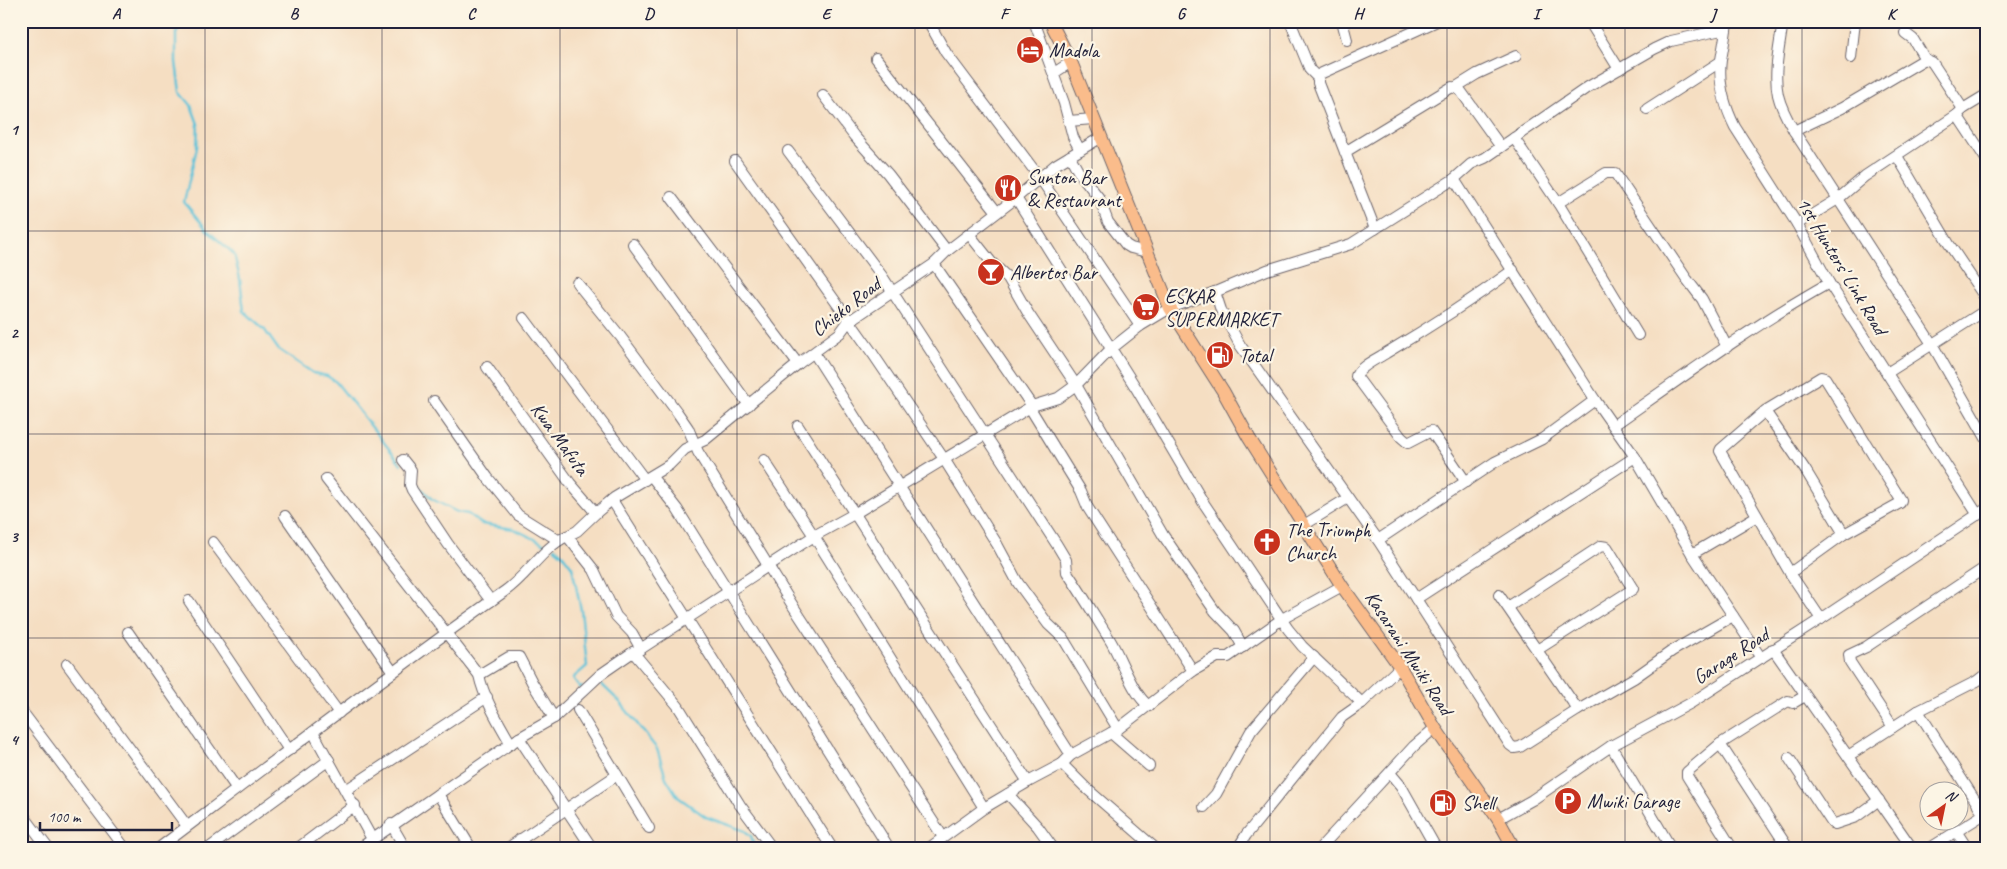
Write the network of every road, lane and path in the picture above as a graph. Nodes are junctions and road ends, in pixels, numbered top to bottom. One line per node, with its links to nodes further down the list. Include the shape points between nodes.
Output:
1 (928, 21): 42 (street, via 946,53)
2 (1034, 21): 14 (street)
3 (1050, 21): 13 (main road, Kasarani Mwiki Road)
4 (1290, 21): 23 (street, via 1307,65)
5 (1342, 21): 12 (street)
6 (1437, 21): 23 (street, via 1320,74)
7 (1589, 21): 21 (street)
8 (1783, 21): 31 (street, via 1778,94)
9 (1855, 21): 17 (street)
10 (1727, 25): 20 (street, 1st Hunters' Link Road); 21 (street, via 1671,41)
11 (1905, 33): 18 (street, via 1913,39)
12 (1347, 40)
13 (1062, 46): 14 (street); 19 (main road, Kasarani Mwiki Road)
14 (1046, 53): 22 (street)
15 (1516, 56): 24 (street)
16 (876, 58): 48 (street)
17 (1851, 58)
18 (1925, 59): 28 (street, via 1932,62); 31 (street, via 1842,108)
19 (1070, 62): 22 (street); 29 (main road, Kasarani Mwiki Road)
20 (1720, 62): 27 (street); 49 (street, 1st Hunters' Link Road, via 1727,112)
21 (1619, 69): 33 (street, via 1588,86)
22 (1054, 73): 30 (street)
23 (1318, 78): 37 (street)
24 (1456, 87): 34 (street); 37 (street, via 1437,95)
25 (823, 95): 53 (street)
26 (1986, 95): 28 (street)
27 (1648, 109)
28 (1960, 112): 39 (street); 40 (street)
29 (1093, 119): 30 (street); 32 (main road, Kasarani Mwiki Road)
30 (1069, 121): 35 (street)
31 (1794, 131): 46 (street)
32 (1100, 138): 35 (street, Chieko Road); 54 (main road, Kasarani Mwiki Road)
33 (1514, 138): 34 (street); 47 (street)
34 (1501, 147): 43 (street, via 1471,164)
35 (1080, 150): 38 (street, Chieko Road)
36 (788, 151): 59 (street)
37 (1345, 152): 50 (street)
38 (1070, 156): 42 (street, Chieko Road); 54 (street, via 1099,198 1108,222 1126,245)
39 (1897, 156): 46 (street, via 1865,176); 61 (street)
40 (1986, 159)
41 (735, 161): 65 (street)
42 (1040, 178): 45 (street, Chieko Road); 66 (street)
43 (1454, 179): 50 (street); 56 (street)
44 (672, 197): 72 (street)
45 (1016, 198): 48 (street, Chieko Road); 70 (street)
46 (1838, 199): 49 (street); 68 (street)
47 (1558, 203): 67 (street); 69 (street, via 1606,173 1615,173 1702,299)
48 (996, 212): 51 (street, Chieko Road)
49 (1797, 224): 58 (street, 1st Hunters' Link Road)
50 (1375, 228): 60 (street, via 1351,244 1267,270)
51 (968, 234): 53 (street, Chieko Road); 75 (street, via 1008,278)
52 (633, 244): 78 (street)
53 (947, 251): 55 (street, Chieko Road)
54 (1147, 252): 62 (main road, Kasarani Mwiki Road)
55 (934, 264): 59 (street, Chieko Road); 79 (street)
56 (1513, 270): 76 (street); 92 (street, via 1356,373 1401,438 1408,443 1431,431)
57 (577, 283): 85 (street, via 671,404)
58 (1829, 283): 69 (street); 74 (street, 1st Hunters' Link Road)
59 (892, 292): 65 (street, Chieko Road); 83 (street)
60 (1215, 292): 62 (street); 94 (street, via 1240,345)
61 (1986, 299)
62 (1170, 308): 66 (street); 101 (main road, Kasarani Mwiki Road)
63 (1986, 310): 68 (street)
64 (524, 318): 91 (street)
65 (848, 322): 71 (street, Chieko Road, via 840,333); 87 (street)
66 (1140, 326): 70 (street)
67 (1638, 334)
68 (1932, 344): 74 (street); 84 (street)
69 (1727, 346): 81 (street)
70 (1111, 349): 75 (street); 120 (street, via 1203,502)
71 (814, 353): 72 (street, Chieko Road); 93 (street)
72 (798, 364): 78 (street, Chieko Road)
73 (487, 366): 97 (street, Kwa Mafuta, via 570,484)
74 (1886, 373): 96 (street, 1st Hunters' Link Road)
75 (1076, 386): 79 (street, via 1058,398); 124 (street, via 1163,535 1214,611 1234,631)
76 (1596, 400): 81 (street); 92 (street, via 1542,439 1495,462)
77 (434, 401): 106 (street, via 518,515)
78 (748, 404): 85 (street, Chieko Road, via 705,440)
79 (1031, 407): 83 (street); 132 (street, via 1088,508)
80 (1765, 411): 100 (street, via 1720,451); 102 (street); 102 (street, via 1821,377 1825,378 1900,500 1900,503)
81 (1614, 425): 86 (street)
82 (798, 426): 98 (street)
83 (986, 434): 87 (street); 139 (street, via 1066,560 1067,572 1111,642 1134,688)
84 (1986, 438)
85 (695, 443): 91 (street, Chieko Road); 108 (street)
86 (1636, 456): 107 (street); 114 (street)
87 (944, 459): 93 (street); 148 (street, via 1018,583 1048,624 1063,638)
88 (403, 460): 116 (street, via 411,470 412,490)
89 (764, 460): 103 (street)
90 (326, 478): 123 (street)
91 (648, 478): 95 (street, Chieko Road); 112 (street, via 677,509)
92 (1466, 482): 104 (street)
93 (900, 485): 98 (street); 154 (street)
94 (1348, 498): 101 (street); 104 (street)
95 (612, 500): 97 (street); 119 (street)
96 (1982, 512): 121 (street, Garage Road)
97 (596, 513): 106 (street, via 577,531)
98 (854, 514): 103 (street); 162 (street)
99 (285, 516): 133 (street)
100 (1757, 516): 107 (street); 110 (street)
101 (1304, 525): 111 (main road, Kasarani Mwiki Road)
102 (1844, 534): 110 (street)
103 (814, 536): 108 (street); 171 (street)
104 (1378, 540): 114 (street)
105 (213, 542): 144 (street)
106 (557, 542): 116 (street); 126 (street, via 594,570 616,616 637,639)
107 (1692, 554): 118 (street)
108 (770, 565): 112 (street); 181 (street, via 793,606)
109 (1986, 567): 146 (street, via 1866,648 1849,655 1850,662)
110 (1790, 573): 121 (street)
111 (1342, 586): 120 (street); 131 (main road, Kasarani Mwiki Road)
112 (729, 591): 119 (street); 196 (street)
113 (1499, 595): 117 (street)
114 (1416, 598): 142 (street, via 1514,748 1520,748)
115 (189, 601): 153 (street)
116 (491, 601): 123 (street)
117 (1508, 607): 127 (street); 127 (street, via 1601,546 1607,547 1633,589)
118 (1733, 616): 129 (street); 142 (street)
119 (687, 618): 126 (street); 195 (street)
120 (1282, 619): 124 (street); 128 (street)
121 (1821, 619): 125 (street, Garage Road)
122 (128, 632): 163 (street)
123 (447, 633): 133 (street); 135 (street)
124 (1243, 647): 132 (street, via 1228,657 1217,657)
125 (1773, 649): 129 (street, Garage Road); 136 (street)
126 (637, 650): 145 (street, via 602,674); 194 (street, via 678,706 740,806)
127 (1538, 650): 142 (street)
128 (1314, 657): 138 (street); 169 (street, via 1251,731 1216,794)
129 (1761, 658): 152 (street, Garage Road, via 1691,703)
130 (67, 664): 177 (street)
131 (1400, 667): 138 (street); 147 (main road, Kasarani Mwiki Road)
132 (1193, 671): 139 (street)
133 (393, 672): 144 (street)
134 (1986, 674): 143 (street)
135 (479, 675): 137 (street); 145 (street, via 500,661 519,657)
136 (1805, 696): 151 (street, via 1793,703 1788,701); 155 (street)
137 (487, 697): 150 (street); 164 (street)
138 (1362, 703): 200 (street, via 1342,717 1323,739)
139 (1149, 706): 148 (street)
140 (21, 710): 185 (street)
141 (578, 710): 161 (street)
142 (1578, 710)
143 (1918, 711): 146 (street); 173 (street)
144 (339, 713): 149 (street)
145 (554, 718): 150 (street)
146 (1893, 727): 155 (street)
147 (1435, 728): 160 (street); 174 (main road, Kasarani Mwiki Road)
148 (1114, 731): 154 (street); 159 (street)
149 (313, 732): 153 (street); 157 (street)
150 (515, 741): 165 (street); 170 (street)
151 (1720, 744): 205 (street, via 1689,768 1687,776); 206 (street)
152 (1611, 746): 174 (street, Garage Road); 204 (street)
153 (289, 750): 163 (street)
154 (1071, 755): 158 (street)
155 (1848, 756): 167 (street)
156 (1789, 758): 167 (street, via 1832,823 1856,817)
157 (329, 760): 164 (street); 187 (street)
158 (1062, 764): 162 (street); 199 (street)
159 (1148, 766)
160 (1390, 773): 201 (street); 202 (street, via 1401,786)
161 (617, 775): 170 (street); 178 (street)
162 (1028, 782): 166 (street)
163 (237, 788): 177 (street)
164 (346, 790): 168 (street)
165 (438, 794): 176 (street); 191 (street)
166 (1008, 794): 171 (street); 198 (street)
167 (1879, 800): 207 (street)
168 (355, 805): 182 (street); 188 (street)
169 (1204, 807)
170 (566, 808): 183 (street); 193 (street)
171 (984, 808): 181 (street)
172 (21, 812): 184 (street)
173 (1985, 813): 175 (street)
174 (1498, 819): 203 (main road, Kasarani Mwiki Road)
175 (1970, 822)
176 (391, 824): 182 (street); 190 (street)
177 (187, 826): 186 (street)
178 (649, 828)
179 (1954, 832): 208 (street)
180 (1957, 832): 209 (street)
181 (943, 837): 197 (street)
182 (372, 838): 189 (street)
183 (523, 844): 192 (street)
184 (48, 848)
185 (125, 848)
186 (159, 848)
187 (209, 848)
188 (298, 848)
189 (360, 848)
190 (405, 848)
191 (471, 848)
192 (508, 848)
193 (592, 848)
194 (772, 848)
195 (832, 848)
196 (889, 848)
197 (929, 848)
198 (1053, 848)
199 (1155, 848)
200 (1238, 848)
201 (1320, 848)
202 (1436, 848)
203 (1514, 848)
204 (1672, 848)
205 (1732, 848)
206 (1788, 848)
207 (1912, 848)
208 (1930, 848)
209 (1967, 848)

